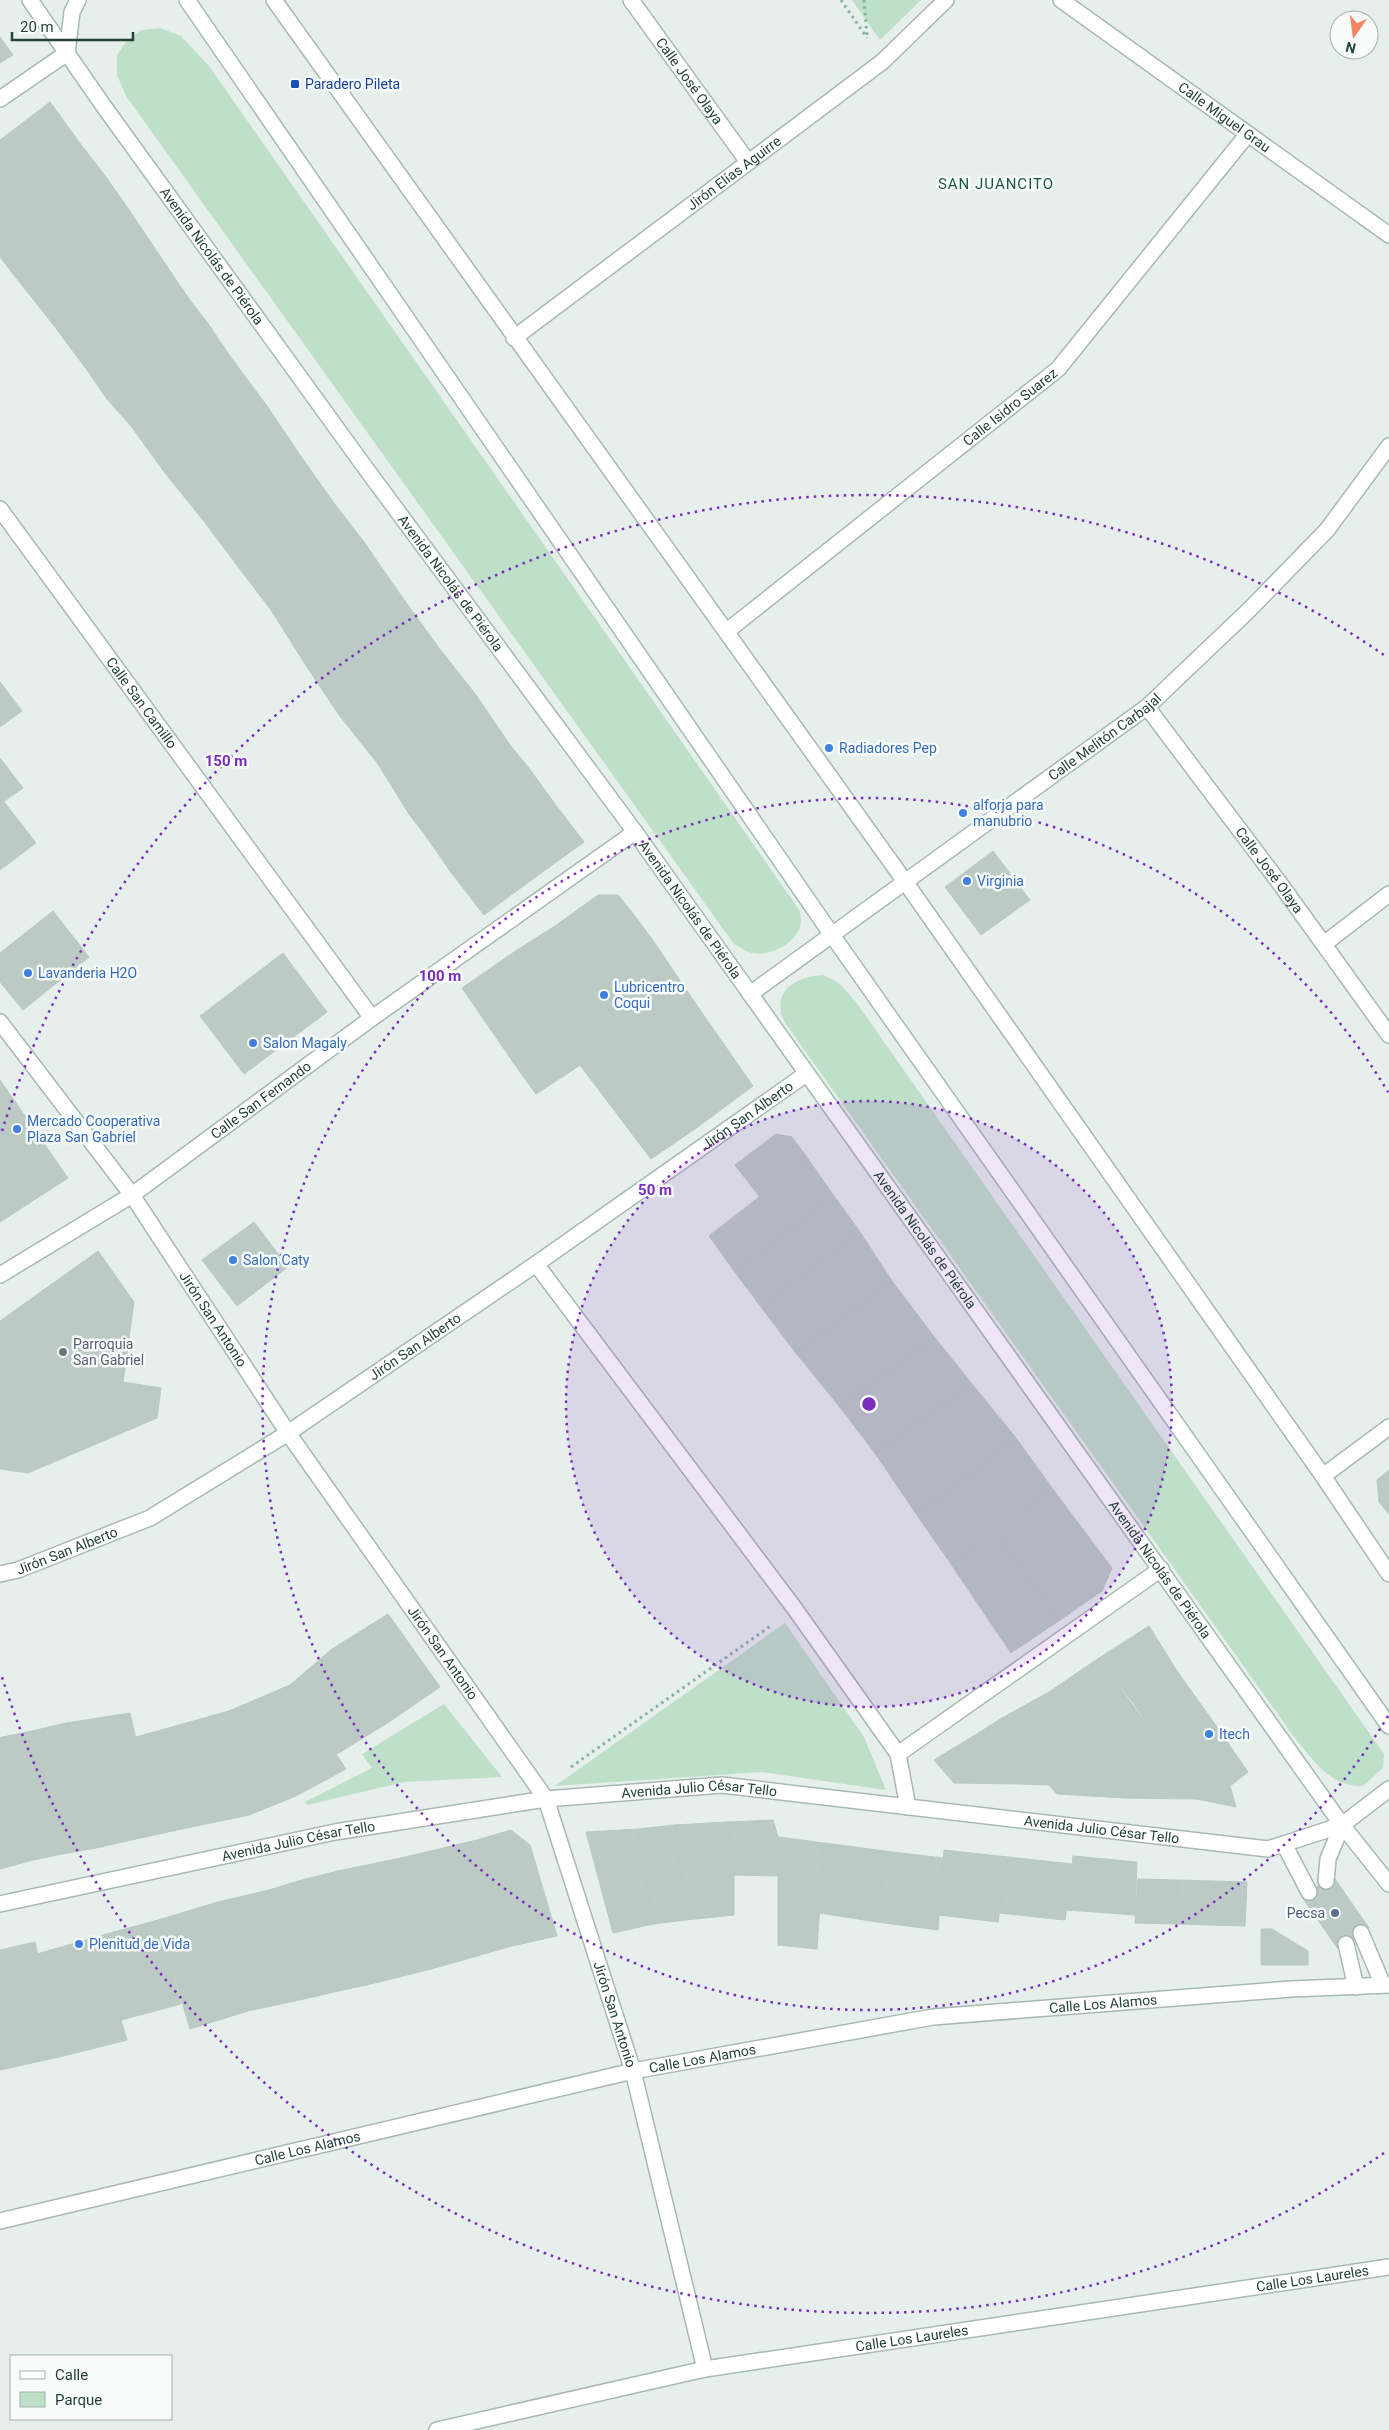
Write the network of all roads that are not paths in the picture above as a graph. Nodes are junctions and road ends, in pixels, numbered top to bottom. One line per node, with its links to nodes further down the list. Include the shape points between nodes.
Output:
1 (30, 0): 8 (street, Avenida Nicolás de Piérola)
2 (78, 0): 8 (street, via 72,12)
3 (187, 0): 21 (street)
4 (274, 0): 13 (street)
5 (630, 0): 11 (street, Calle José Olaya)
6 (946, 0): 11 (street, Jirón Elías Aguirre, via 882,62)
7 (1061, 0): 10 (street, Calle Miguel Grau)
8 (67, 53): 9 (street); 18 (street, Avenida Nicolás de Piérola, via 364,466)
9 (0, 99)
10 (1247, 135): 12 (street, Calle Miguel Grau); 16 (street, Calle Isidro Suarez, via 1058,369)
11 (748, 162): 13 (street, Jirón Elías Aguirre)
12 (1389, 235)
13 (514, 338): 16 (street)
14 (1389, 446): 17 (street, Calle Melitón Carbajal, via 1327,530)
15 (0, 509): 24 (street, Calle San Camillo)
16 (726, 632): 19 (street)
17 (1147, 707): 19 (street, Calle Melitón Carbajal); 22 (street, Calle José Olaya)
18 (635, 832): 23 (street, Avenida Nicolás de Piérola); 24 (street, Calle San Fernando)
19 (906, 883): 21 (street, Calle Melitón Carbajal); 33 (street)
20 (1389, 894): 22 (street)
21 (832, 935): 23 (street, Calle Melitón Carbajal); 37 (street)
22 (1324, 944): 26 (street, Calle José Olaya)
23 (750, 994): 27 (street, Avenida Nicolás de Piérola)
24 (372, 1018): 28 (street, Calle San Fernando)
25 (0, 1022): 28 (street, Jirón San Antonio)
26 (1389, 1034)
27 (806, 1074): 29 (street, Jirón San Alberto); 34 (street, Avenida Nicolás de Piérola)
28 (132, 1195): 30 (street, Calle San Fernando); 32 (street, Jirón San Antonio)
29 (536, 1264): 32 (street, Jirón San Alberto); 38 (street, via 795,1609)
30 (0, 1275)
31 (1389, 1428): 33 (street)
32 (288, 1433): 35 (street, Jirón San Alberto, via 150,1518 18,1570); 40 (street, Jirón San Antonio)
33 (1323, 1476): 36 (street)
34 (1161, 1569): 38 (street); 42 (street, Avenida Nicolás de Piérola)
35 (0, 1574)
36 (1389, 1574)
37 (1389, 1726)
38 (898, 1754): 41 (street)
39 (1389, 1789): 42 (street, Avenida Julio César Tello)
40 (542, 1794): 41 (street, Avenida Julio César Tello, via 722,1785); 47 (street, Avenida Julio César Tello, via 335,1832); 52 (street, Jirón San Antonio)
41 (908, 1807): 43 (street, Avenida Julio César Tello, via 1268,1849)
42 (1342, 1825): 43 (street, Avenida Julio César Tello); 44 (street, via 1328,1859); 45 (street, Avenida Nicolás de Piérola)
43 (1284, 1844): 46 (street)
44 (1326, 1882)
45 (1389, 1884)
46 (1309, 1892)
47 (0, 1904)
48 (1361, 1933): 50 (street)
49 (1346, 1944): 51 (street)
50 (1386, 1985): 51 (street, Calle Los Alamos)
51 (1356, 1987): 52 (street, Calle Los Alamos, via 1291,1989 933,2017)
52 (633, 2071): 53 (street, Calle Los Alamos); 55 (street, Jirón San Antonio)
53 (0, 2221)
54 (1389, 2267): 55 (street, Calle Los Laureles)
55 (704, 2369): 56 (street, Calle Los Laureles)
56 (437, 2430)

